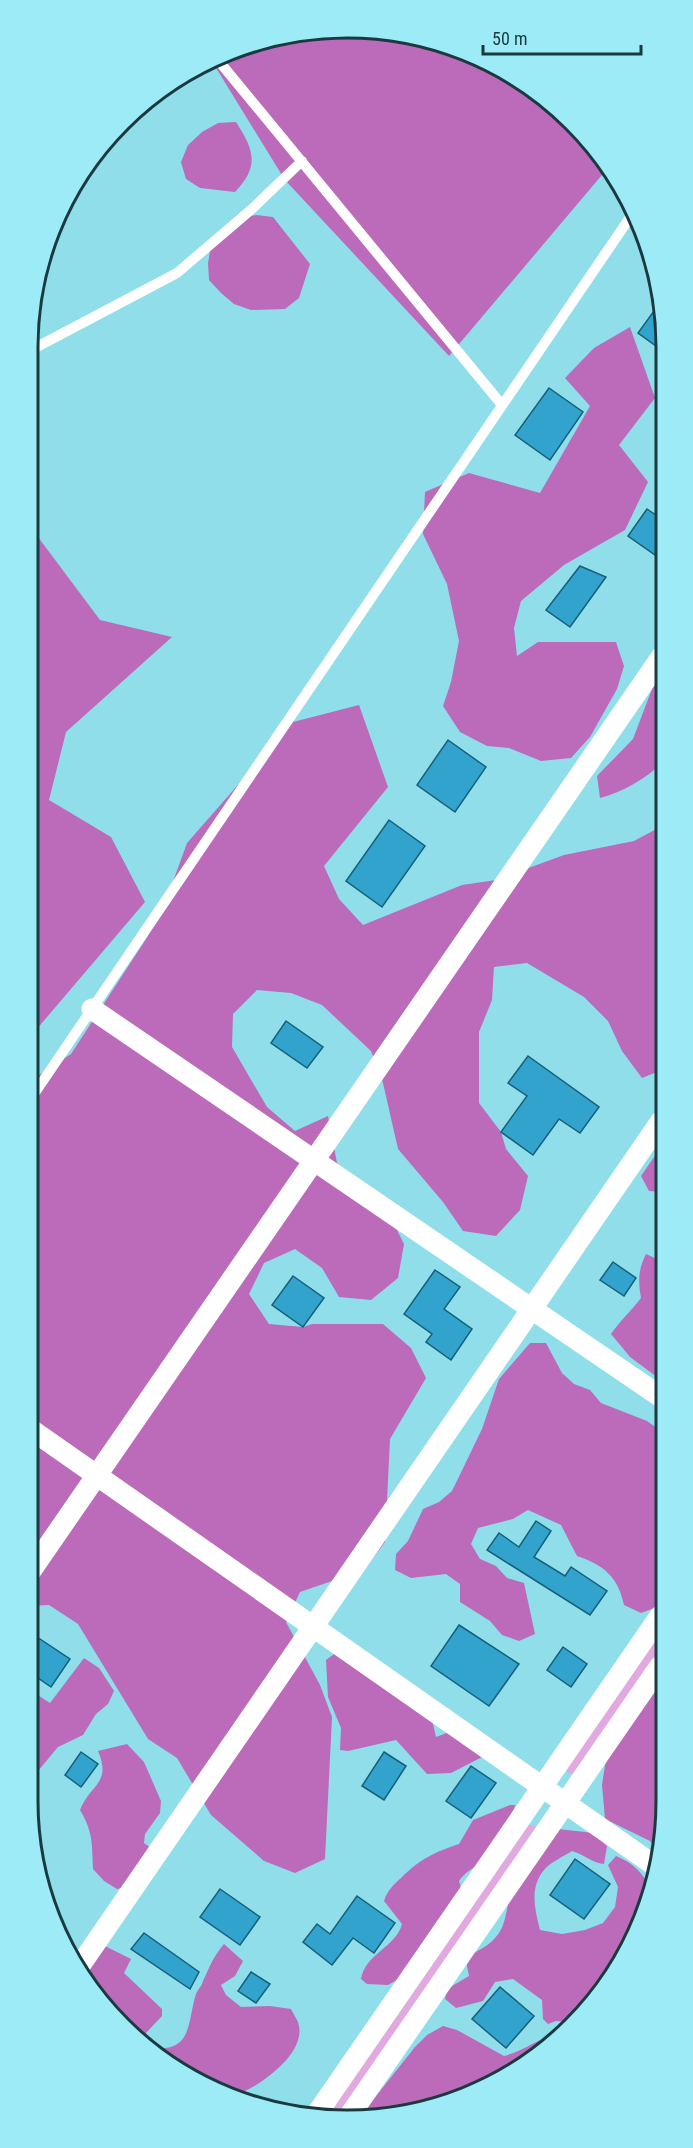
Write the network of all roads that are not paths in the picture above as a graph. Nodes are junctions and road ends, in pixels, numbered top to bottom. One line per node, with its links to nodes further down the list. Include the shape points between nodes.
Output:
1 (221, 64): 2 (lane)
2 (302, 162): 4 (lane, via 177,273); 5 (lane)
3 (628, 220): 5 (lane)
4 (38, 346)
5 (502, 405): 7 (lane)
6 (656, 665): 10 (street)
7 (92, 1009): 8 (lane); 10 (street)
8 (38, 1088)
9 (656, 1128): 11 (street)
10 (314, 1161): 11 (street); 14 (street)
11 (532, 1309): 12 (street); 17 (street)
12 (656, 1394)
13 (38, 1435): 14 (street)
14 (97, 1476): 15 (street); 17 (street)
15 (38, 1561)
16 (656, 1622): 19 (street)
17 (313, 1627): 19 (street); 22 (street)
18 (656, 1672): 20 (street)
19 (542, 1787): 20 (street); 23 (street)
20 (566, 1803): 21 (street); 24 (street)
21 (650, 1862)
22 (83, 1962)
23 (320, 2109)
24 (353, 2110)

